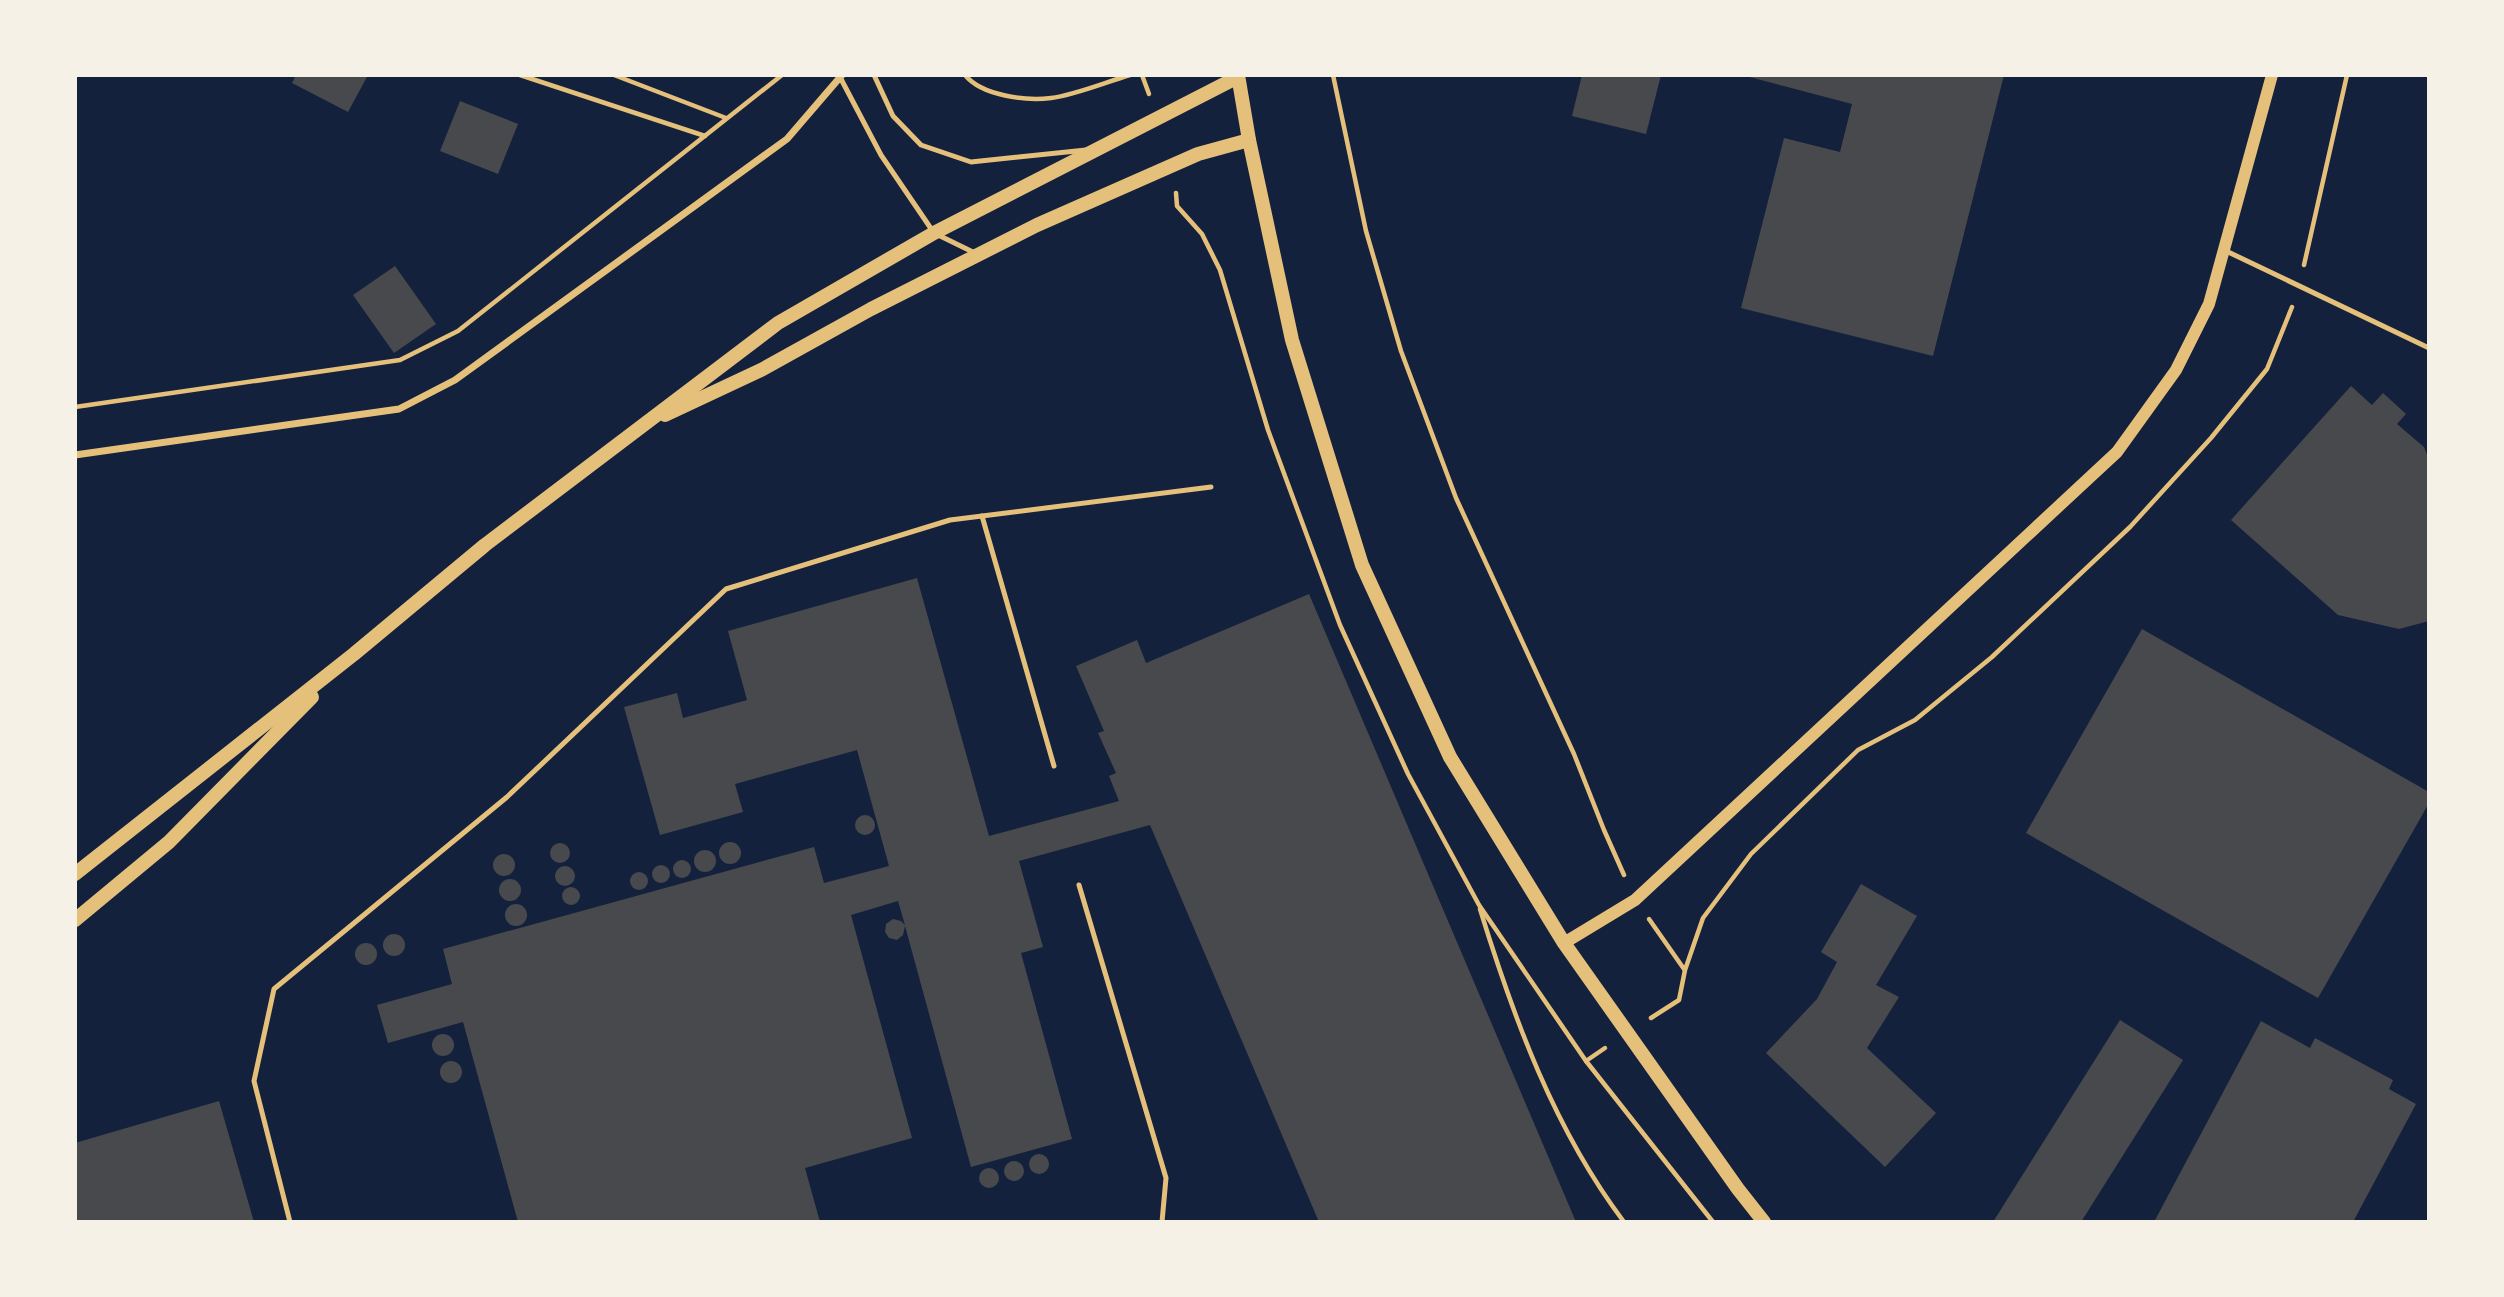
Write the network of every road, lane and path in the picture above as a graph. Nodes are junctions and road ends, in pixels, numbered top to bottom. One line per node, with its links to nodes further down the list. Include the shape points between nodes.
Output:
1 (520, 75): 13 (path)
2 (614, 75): 12 (path)
3 (782, 75): 12 (path)
4 (874, 75): 15 (lane, via 893,116 921,145 971,162)
5 (965, 75): 6 (path, via 1002,96 1051,98)
6 (1130, 75)
7 (1333, 75): 31 (path, via 1366,231 1401,351 1456,498 1574,754)
8 (2272, 75): 18 (street)
9 (2347, 75): 20 (path)
10 (1238, 76): 14 (main road); 15 (main road)
11 (842, 77): 17 (lane, via 881,155); 24 (street, via 787,139 455,380 399,409)
12 (727, 119): 13 (path)
13 (706, 137): 22 (path, via 458,331 400,360)
14 (1249, 139): 19 (main road, via 1198,154); 34 (main road, via 1292,340 1362,565 1450,757)
15 (1096, 148): 17 (main road)
16 (1177, 206): 32 (path, via 1202,234 1220,270 1268,430 1340,625 1408,774)
17 (934, 233): 19 (lane); 23 (main road, via 778,323)
18 (2224, 250): 20 (lane); 31 (street, via 2209,304 2176,370 2117,452)
19 (978, 255): 23 (main road, via 763,369)
20 (2299, 286): 21 (lane); 35 (path, via 2267,369 2211,438 2130,527 1992,657 1915,720 1858,750 1751,854 1703,918)
21 (2429, 348)
22 (75, 407)
23 (639, 428): 27 (main road, via 485,545)
24 (75, 455)
25 (1211, 487): 26 (lane)
26 (982, 516): 28 (lane); 38 (lane, via 950,520 726,589 507,797 274,989 254,1081)
27 (354, 653): 29 (main road); 33 (main road, via 169,842)
28 (1054, 766)
29 (75, 874)
30 (1079, 885): 39 (lane, via 1166,1178)
31 (1635, 900): 34 (street); 35 (path)
32 (1479, 905): 37 (path); 40 (path, via 1528,1051 1564,1128)
33 (75, 920)
34 (1564, 943): 36 (main road)
35 (1685, 970): 36 (path, via 1679,1000)
36 (1627, 1033): 37 (path); 42 (main road)
37 (1586, 1061): 41 (path)
38 (290, 1222)
39 (1162, 1222)
40 (1624, 1222)
41 (1713, 1222)
42 (1764, 1222)

